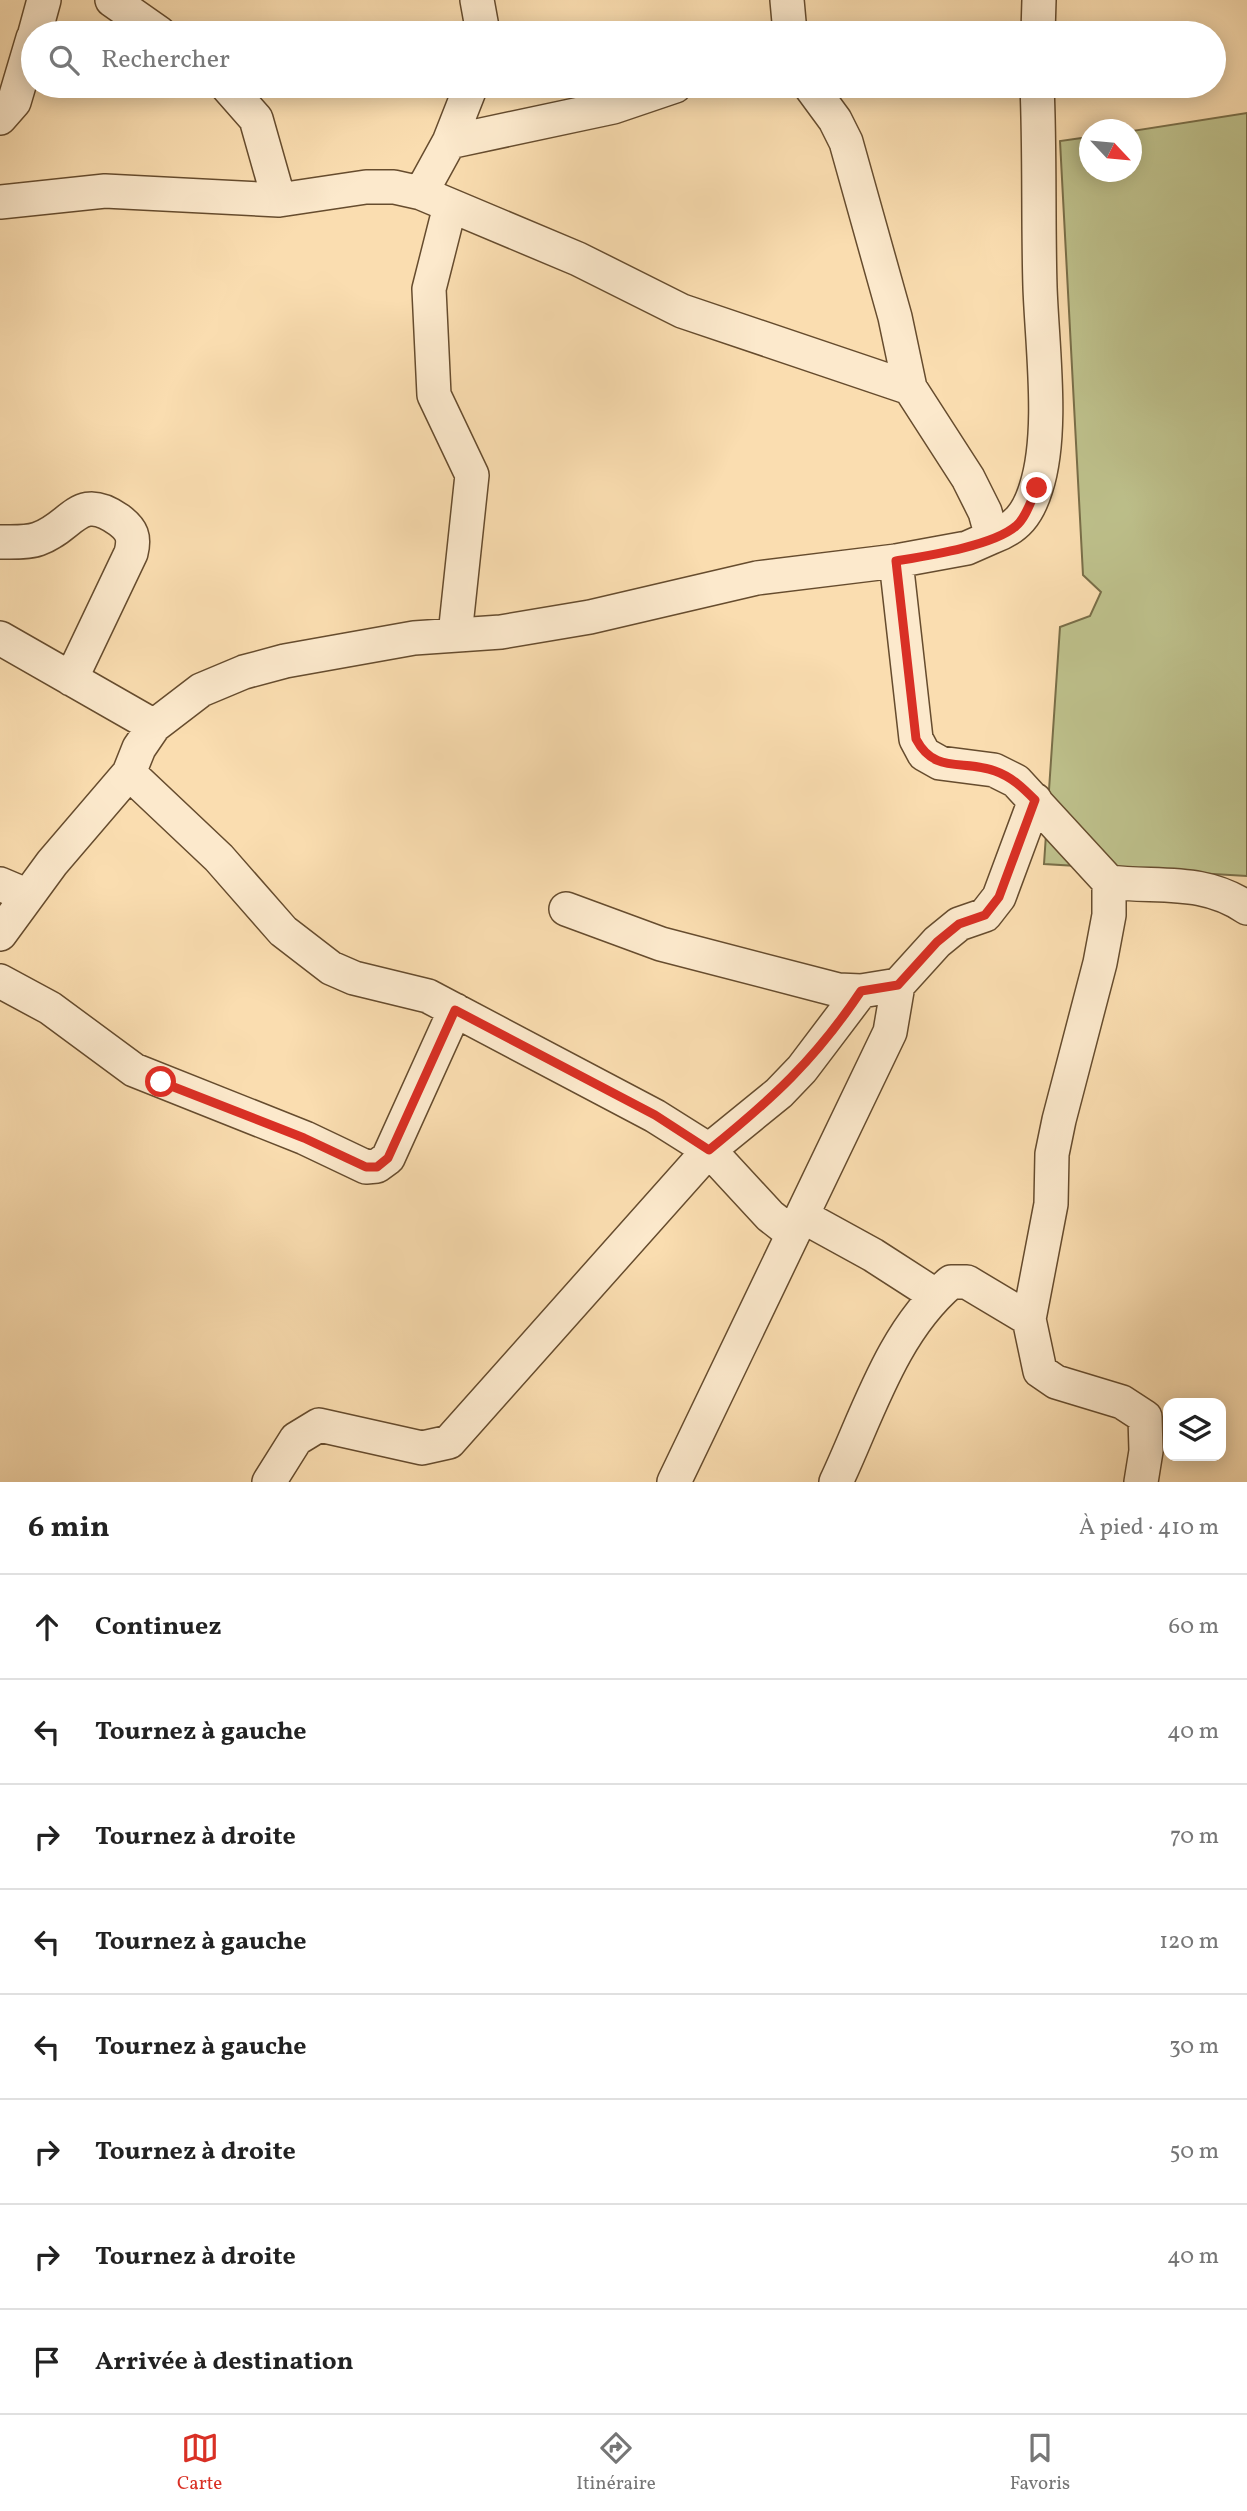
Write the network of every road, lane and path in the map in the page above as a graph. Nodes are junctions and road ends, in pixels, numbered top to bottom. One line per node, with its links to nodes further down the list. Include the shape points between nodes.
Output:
1 (44, 0): 6 (street)
2 (112, 0): 7 (street)
3 (477, 0): 8 (street)
4 (787, 0): 9 (street)
5 (1039, 0): 10 (street)
6 (38, 21)
7 (142, 21)
8 (481, 21)
9 (789, 21)
10 (1038, 21)
11 (21, 79): 17 (street, via 14,102)
12 (237, 98): 20 (street, via 256,118)
13 (466, 98): 18 (street)
14 (640, 98): 18 (street)
15 (819, 98): 22 (street, via 846,142)
16 (1038, 98): 23 (street, via 1044,442 1037,488 1027,509 1017,526)
17 (0, 118)
18 (449, 142): 19 (street)
19 (436, 199): 20 (street, via 394,187 366,187); 22 (street, via 578,259 682,311); 26 (street, via 429,289 434,395 472,475)
20 (279, 200): 21 (street, via 105,191)
21 (0, 202)
22 (910, 388): 23 (street, via 968,478)
23 (992, 537): 25 (street, via 967,548)
24 (0, 542): 28 (street, via 48,536 73,514 89,509 99,509 131,531 131,553)
25 (896, 561): 26 (street, via 757,578 590,617); 31 (street, via 916,739 924,754 940,763 994,771 1016,781)
26 (454, 635): 29 (street, via 414,638 244,672 201,690)
27 (0, 638): 28 (street)
28 (72, 679): 29 (street)
29 (154, 726): 30 (street)
30 (129, 773): 33 (street); 40 (street, via 219,858 284,931 323,962 354,978 428,996)
31 (1035, 800): 32 (street); 38 (street, via 999,897 985,915 959,924 937,942)
32 (1109, 882): 34 (street, via 1205,887 1221,891); 44 (street, via 1100,963 1070,1068 1052,1154 1051,1204)
33 (13, 890): 36 (street)
34 (1247, 908)
35 (566, 909): 39 (street, via 661,944 838,990)
36 (0, 934)
37 (0, 981): 40 (street, via 50,1008 134,1070 366,1167 377,1167 388,1158)
38 (898, 985): 39 (street); 42 (street, via 890,1032)
39 (861, 991): 41 (street, via 802,1069)
40 (455, 1010): 41 (street, via 655,1115)
41 (709, 1150): 42 (street, via 770,1216); 45 (street, via 449,1442 422,1448 319,1425 296,1439)
42 (797, 1225): 43 (street, via 873,1255); 46 (street)
43 (935, 1295): 44 (street, via 951,1282 967,1282); 47 (street, via 890,1360)
44 (1029, 1319): 48 (street, via 1040,1371 1056,1382 1122,1402 1145,1417)
45 (269, 1482)
46 (674, 1482)
47 (836, 1482)
48 (1141, 1482)

